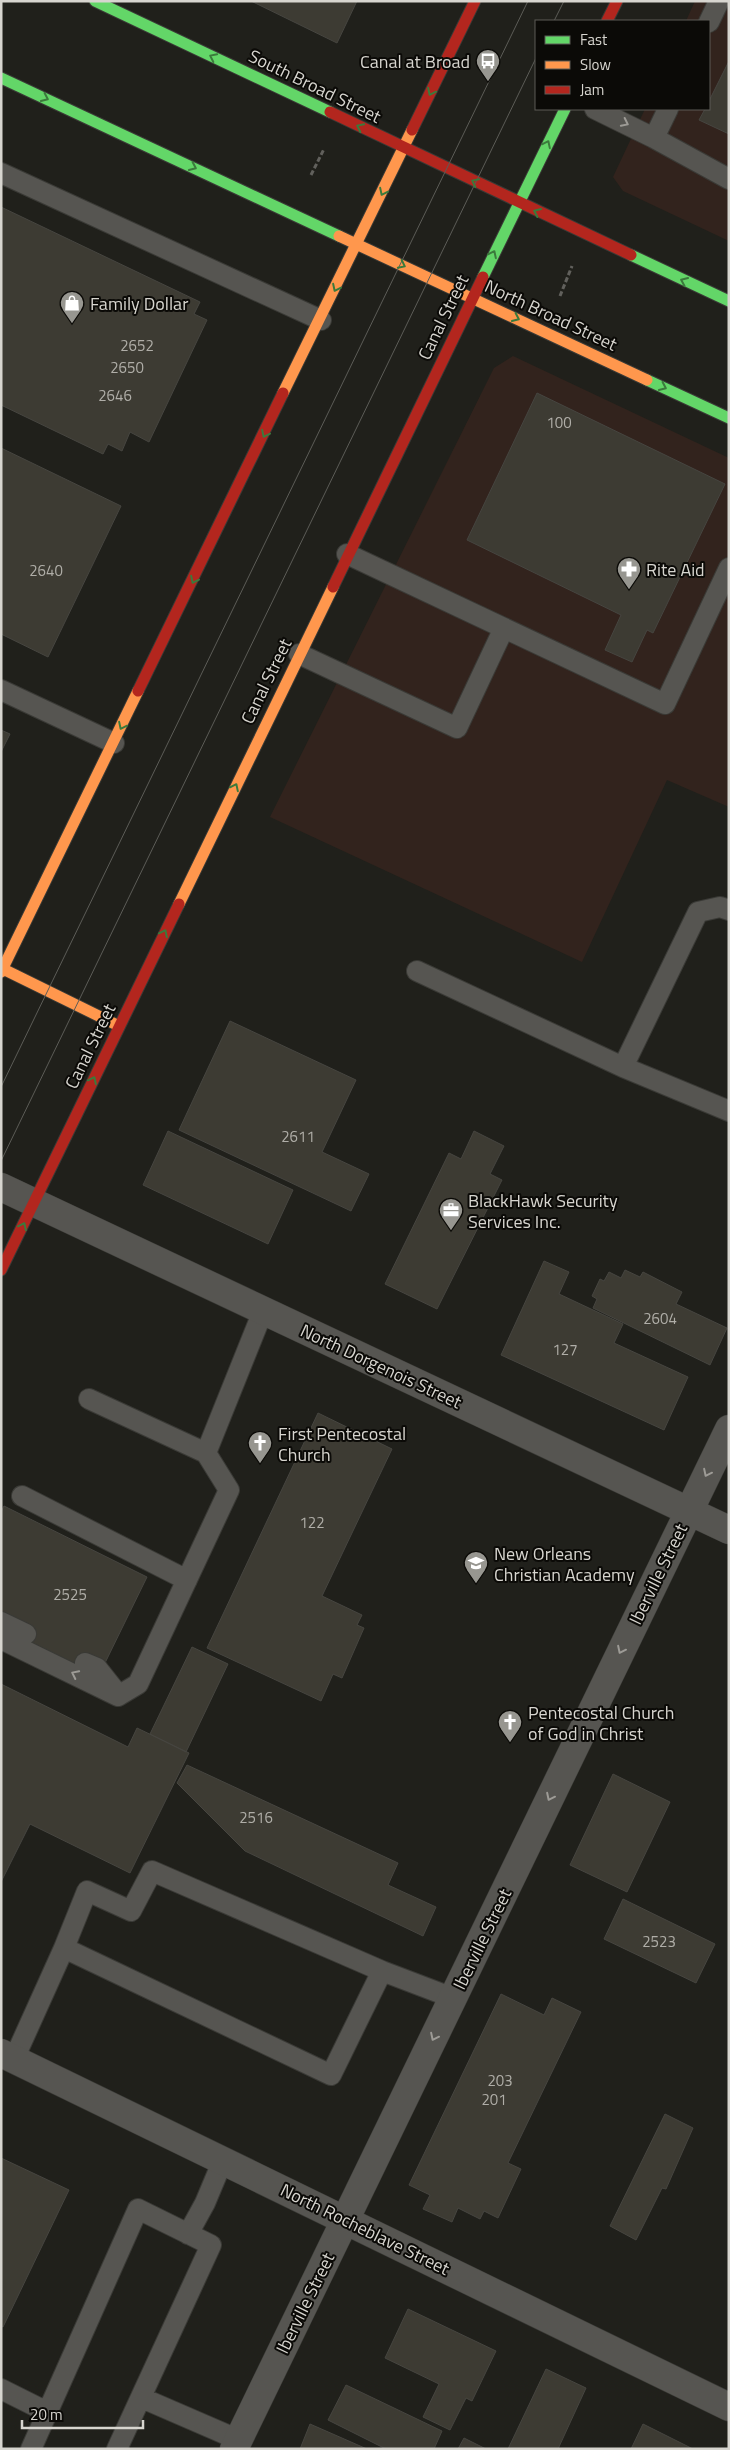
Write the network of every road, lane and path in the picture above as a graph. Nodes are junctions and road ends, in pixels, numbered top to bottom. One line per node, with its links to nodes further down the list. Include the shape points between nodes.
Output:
1 (96, 1): 13 (main road, South Broad Street, one-way to 1)
2 (475, 1): 13 (main road, one-way to 13)
3 (617, 1): 5 (main road)
4 (719, 1): 6 (lane)
5 (608, 20)
6 (710, 20)
7 (1, 78): 18 (main road, one-way to 18)
8 (565, 110): 17 (main road, Canal Street, one-way to 8)
9 (597, 110): 11 (lane, one-way to 11)
10 (668, 110): 11 (lane)
11 (654, 138): 16 (lane)
12 (326, 144): 15 (path)
13 (404, 148): 17 (main road, South Broad Street, one-way to 13); 18 (main road, one-way to 18)
14 (1, 173): 23 (lane)
15 (311, 175)
16 (728, 175)
17 (518, 204): 21 (main road, Canal Street, one-way to 17); 22 (main road, one-way to 17)
18 (358, 244): 21 (main road, North Broad Street, one-way to 21); 23 (main road, one-way to 23)
19 (573, 264): 20 (path)
20 (560, 296)
21 (472, 298): 24 (main road, North Broad Street, one-way to 24); 25 (main road, Canal Street)
22 (729, 301)
23 (321, 320): 30 (main road, one-way to 30)
24 (729, 418)
25 (348, 554): 27 (lane); 28 (main road, Canal Street)
26 (729, 568): 27 (lane, via 665,704)
27 (504, 628): 28 (lane, via 457,728)
28 (299, 654): 34 (main road, Canal Street, one-way to 28)
29 (1, 690): 30 (lane)
30 (114, 742): 32 (main road)
31 (729, 910): 35 (lane, via 720,907 698,912)
32 (2, 970): 34 (main road)
33 (418, 970): 35 (lane)
34 (119, 1026): 38 (main road, Canal Street, one-way to 34)
35 (623, 1067): 36 (lane)
36 (729, 1111)
37 (1, 1187): 38 (street, North Dorgenois Street)
38 (34, 1202): 39 (main road, Canal Street, one-way to 38); 40 (street, North Dorgenois Street)
39 (1, 1270)
40 (264, 1311): 43 (lane); 45 (street, North Dorgenois Street)
41 (89, 1399): 43 (lane)
42 (729, 1429): 45 (street, Iberville Street, one-way to 45)
43 (206, 1453): 47 (lane, via 229,1490)
44 (22, 1496): 47 (lane)
45 (689, 1511): 46 (street, North Dorgenois Street); 55 (street, Iberville Street, one-way to 55)
46 (729, 1530)
47 (187, 1580): 52 (lane, via 138,1684)
48 (1, 1622): 49 (lane)
49 (26, 1634)
50 (1, 1638): 52 (lane, one-way to 50)
51 (85, 1663): 52 (lane, via 98,1668)
52 (118, 1696)
53 (64, 1948): 54 (lane, via 86,1891 131,1912 152,1871); 54 (lane, via 331,2075); 56 (lane)
54 (382, 1972): 55 (lane)
55 (453, 1998): 58 (street, Iberville Street, one-way to 58)
56 (8, 2056): 57 (street, North Rocheblave Street)
57 (223, 2160): 58 (street, North Rocheblave Street); 59 (lane)
58 (346, 2220): 62 (street, North Rocheblave Street); 64 (street, Iberville Street)
59 (188, 2234): 61 (lane, via 211,2245); 63 (lane, via 138,2209)
60 (1, 2389): 63 (lane)
61 (142, 2398): 64 (lane); 66 (lane)
62 (729, 2407)
63 (47, 2412): 65 (lane)
64 (236, 2444)
65 (31, 2449)
66 (117, 2449)

